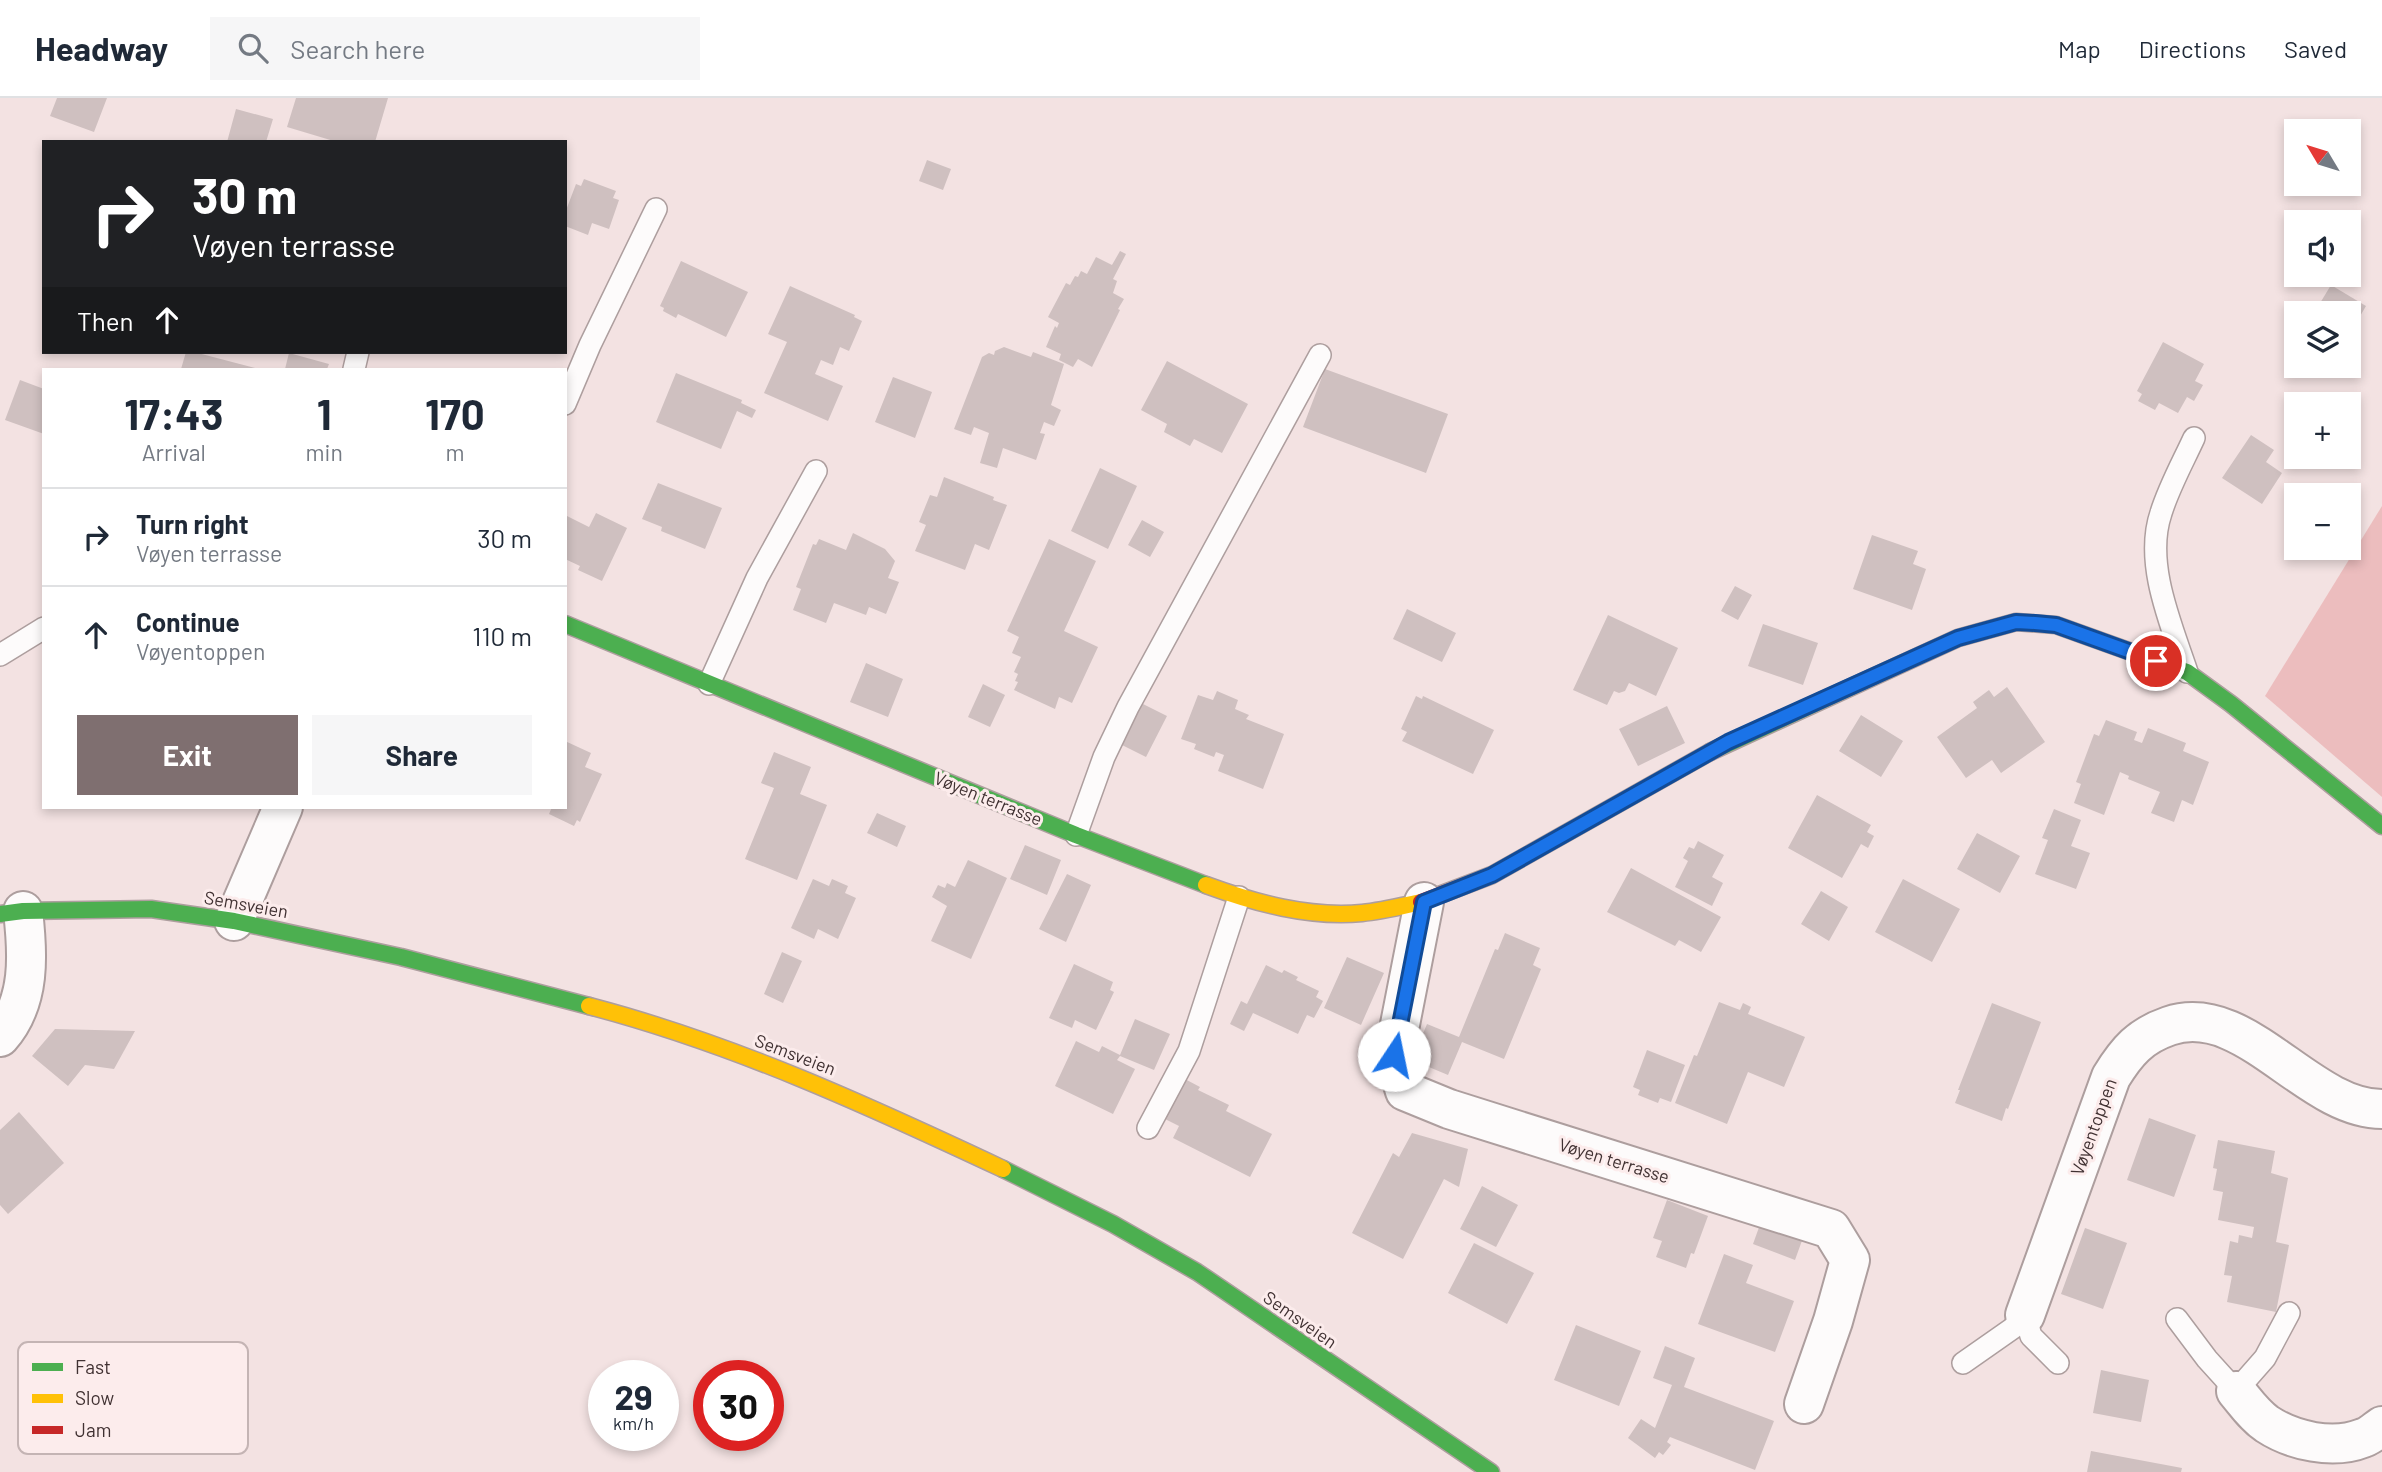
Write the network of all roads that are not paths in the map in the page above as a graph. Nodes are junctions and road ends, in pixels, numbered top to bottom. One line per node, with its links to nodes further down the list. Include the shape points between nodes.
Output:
1 (656, 209): 3 (lane)
2 (1320, 355): 13 (lane, via 1128,707)
3 (567, 399)
4 (2194, 438): 9 (lane, via 2161,513 2157,542 2164,607)
5 (816, 471): 10 (lane, via 757,578)
6 (567, 625): 10 (street, Vøyen terrasse)
7 (42, 629): 8 (lane)
8 (0, 656)
9 (2187, 672): 12 (street); 15 (street, Vøyen terrasse, via 2056,625 2016,622 1958,638 1728,742 1492,875)
10 (709, 684): 13 (street, Vøyen terrasse)
11 (282, 809): 17 (street)
12 (2382, 826)
13 (1076, 835): 14 (street, Vøyen terrasse)
14 (1239, 897): 15 (street, Vøyen terrasse, via 1303,912 1362,913); 20 (lane, via 1189,1051)
15 (1424, 902): 27 (street, Vøyen terrasse, via 1394,1055 1405,1091 1449,1109 1832,1229 1850,1260)
16 (11, 913): 17 (street, Semsveien, via 151,909); 18 (street, via 28,949 20,1005)
17 (234, 921): 29 (street, Semsveien, via 401,957 608,1011 731,1051 849,1097 1113,1224 1197,1272)
18 (0, 1037)
19 (2382, 1109): 22 (street, Vøyentoppen, via 2332,1094 2220,1027 2190,1021 2137,1042 2111,1077)
20 (1148, 1128)
21 (2289, 1313): 26 (lane, via 2265,1358)
22 (2025, 1315): 24 (lane); 25 (lane, via 2031,1336)
23 (2177, 1319): 26 (lane)
24 (1963, 1363)
25 (2058, 1363)
26 (2236, 1391): 28 (street, via 2265,1423 2310,1441 2364,1438)
27 (1804, 1404)
28 (2382, 1426)
29 (1491, 1472)

